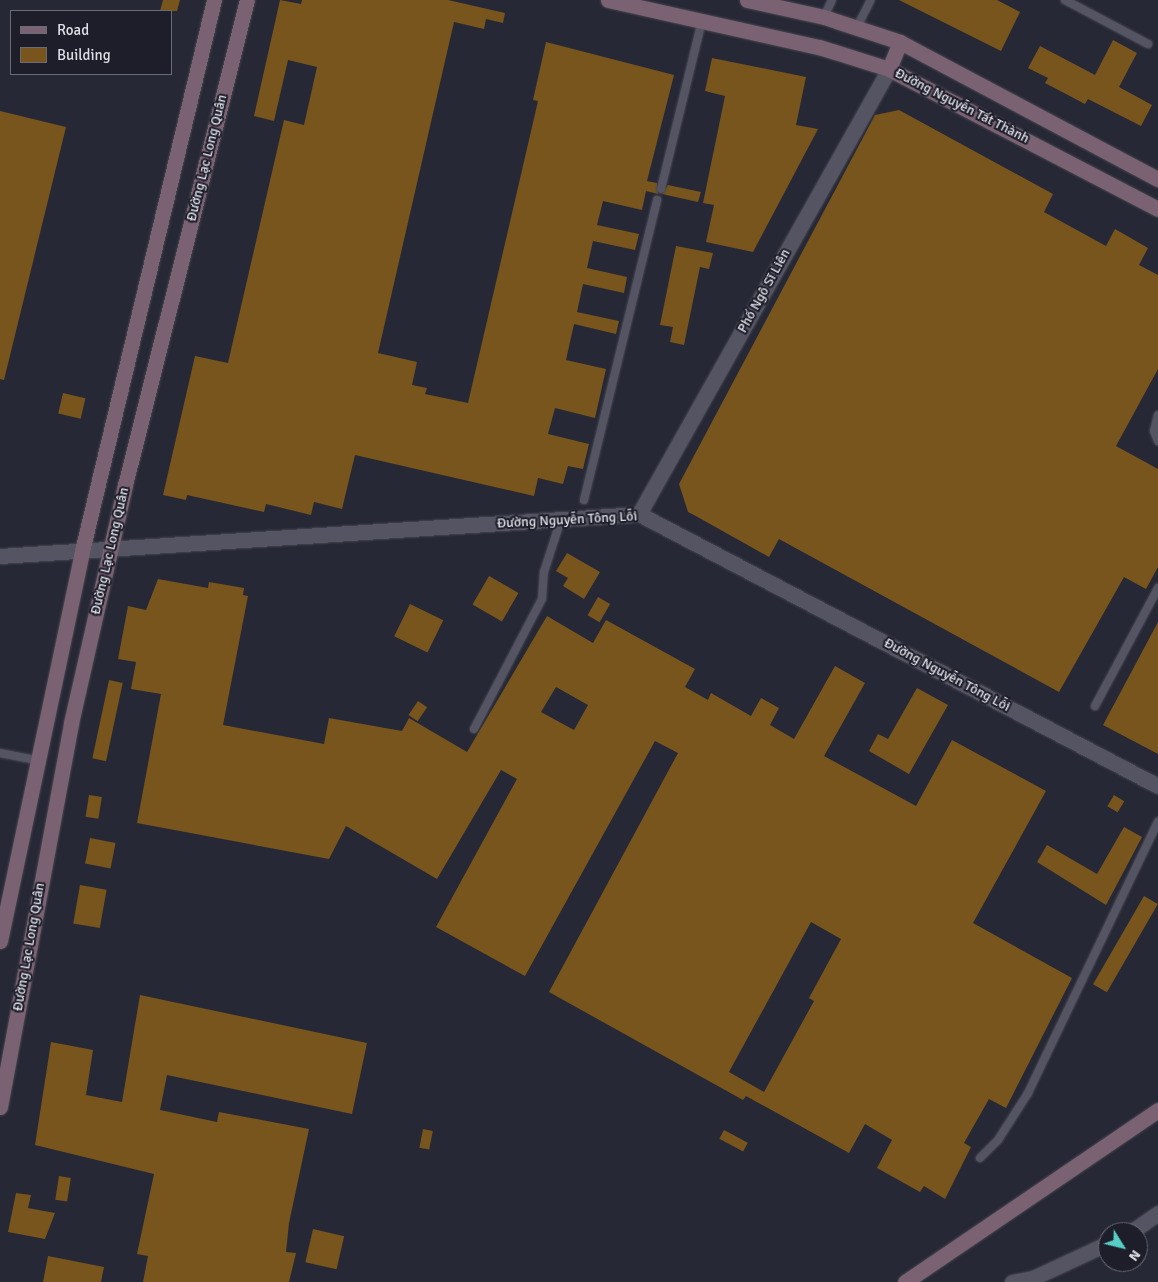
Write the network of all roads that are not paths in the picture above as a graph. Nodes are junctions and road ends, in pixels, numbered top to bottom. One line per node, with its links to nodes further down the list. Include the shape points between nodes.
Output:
1 (214, 0): 24 (main road, Đường Lạc Long Quân)
2 (246, 0): 23 (main road, Đường Lạc Long Quân)
3 (608, 0): 9 (main road, Đường Nguyễn Tất Thành)
4 (747, 0): 8 (main road, Đường Nguyễn Tất Thành)
5 (832, 0): 8 (lane)
6 (871, 0): 10 (lane)
7 (1065, 0): 12 (lane)
8 (824, 17): 10 (main road, Đường Nguyễn Tất Thành)
9 (702, 21): 13 (main road, Đường Nguyễn Tất Thành, via 820,47); 15 (lane)
10 (857, 27): 11 (main road, Đường Nguyễn Tất Thành)
11 (900, 42): 13 (main road); 14 (main road, Đường Nguyễn Tất Thành)
12 (1148, 44)
13 (889, 69): 17 (main road, Đường Nguyễn Tất Thành); 21 (street, Phố Ngô Sĩ Liên)
14 (1158, 179)
15 (661, 188)
16 (658, 200): 20 (lane)
17 (1158, 209)
18 (1158, 415): 19 (lane, via 1154,431)
19 (1158, 441)
20 (584, 500)
21 (639, 514): 22 (street, Đường Nguyễn Tông Lỗi); 31 (street, Đường Nguyễn Tông Lỗi)
22 (561, 519): 23 (street, Đường Nguyễn Tông Lỗi); 28 (lane, via 544,572 542,599)
23 (111, 549): 24 (street, Đường Nguyễn Tông Lỗi); 34 (main road, Đường Lạc Long Quân, via 72,723)
24 (82, 551): 25 (street, Đường Nguyễn Tông Lỗi); 30 (main road, Đường Lạc Long Quân)
25 (0, 556)
26 (1158, 588): 27 (lane)
27 (1095, 706)
28 (474, 729)
29 (0, 753): 30 (lane)
30 (36, 760): 33 (main road, Đường Lạc Long Quân)
31 (1158, 786)
32 (1158, 822): 36 (lane, via 1028,1094 998,1140)
33 (0, 940)
34 (0, 1107)
35 (1158, 1110): 41 (main road)
36 (980, 1158)
37 (1158, 1213): 38 (street)
38 (1145, 1222)
39 (1098, 1248): 40 (street)
40 (1034, 1280): 42 (street)
41 (905, 1282)
42 (1012, 1282)

